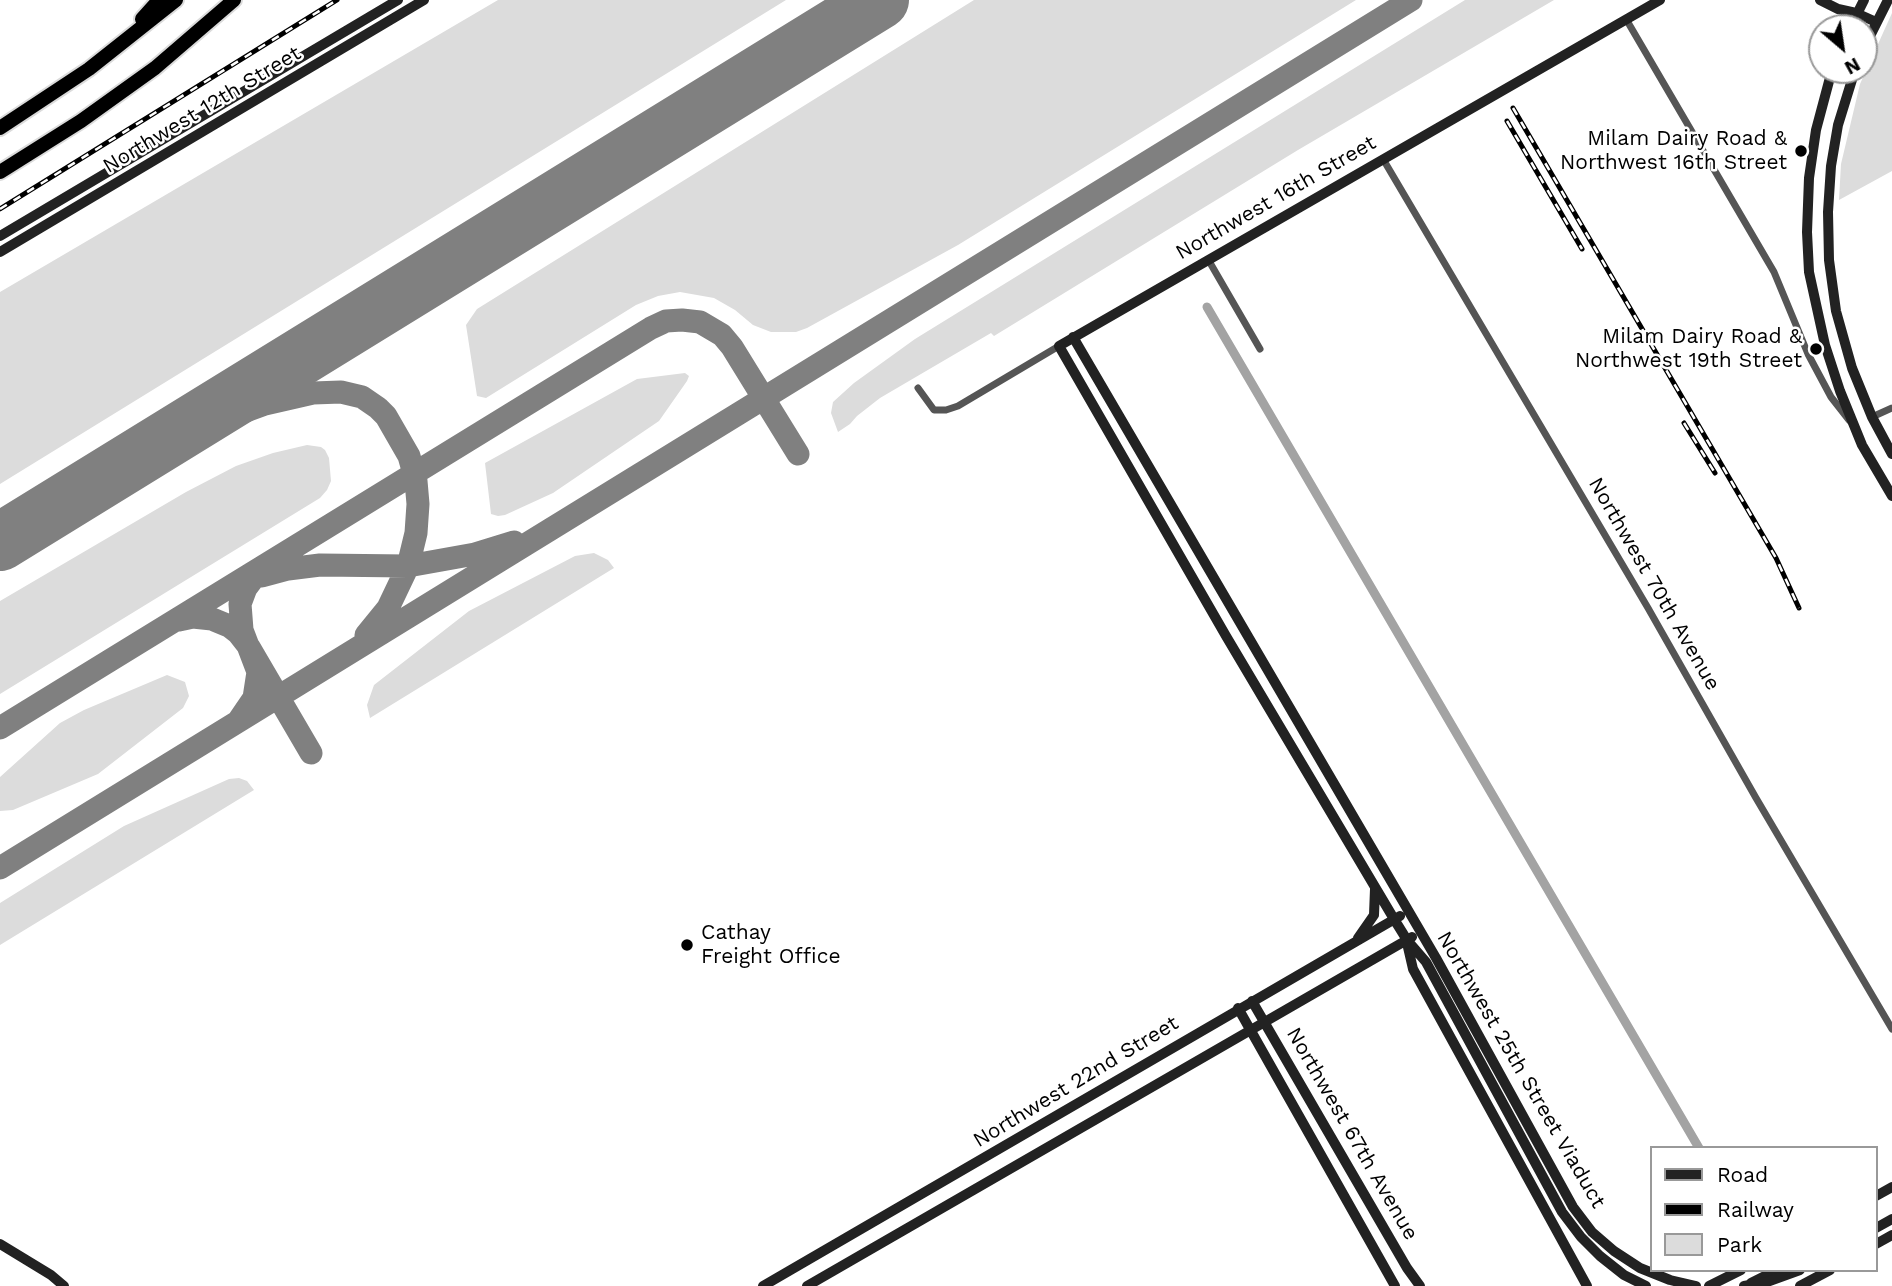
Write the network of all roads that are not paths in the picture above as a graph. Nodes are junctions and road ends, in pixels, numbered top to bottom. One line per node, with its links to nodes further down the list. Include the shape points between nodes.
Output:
1 (159, 0): 15 (highway)
2 (176, 0): 15 (highway)
3 (234, 0): 20 (highway, via 144,76)
4 (398, 0): 21 (main road, Northwest 12th Street)
5 (424, 0): 22 (main road, Northwest 12th Street)
6 (1660, 0): 14 (main road, Northwest 16th Street)
7 (1820, 0): 11 (main road)
8 (1847, 0): 11 (main road)
9 (1864, 0): 11 (main road)
10 (1888, 0): 13 (main road)
11 (1856, 12): 12 (main road)
12 (1860, 14)
13 (1878, 18)
14 (1626, 19): 19 (main road, Northwest 16th Street); 30 (street, via 1774,272 1798,333 1831,397)
15 (116, 49): 18 (highway)
16 (1828, 84): 30 (main road, via 1812,154 1807,245 1825,345)
17 (1851, 84): 29 (main road, via 1831,166 1829,252 1843,339)
18 (0, 128)
19 (1383, 159): 23 (main road, Northwest 16th Street); 42 (street, Northwest 70th Avenue)
20 (0, 172)
21 (0, 236)
22 (0, 252)
23 (1209, 261): 24 (main road, Northwest 16th Street); 26 (street)
24 (1073, 337): 25 (main road, Northwest 16th Street); 34 (main road)
25 (1059, 346): 27 (street, Northwest 16th Street, via 946,411 934,410); 33 (main road)
26 (1260, 349)
27 (918, 388)
28 (1892, 408): 29 (street)
29 (1872, 417): 30 (main road); 31 (main road)
30 (1853, 426): 32 (main road)
31 (1892, 454)
32 (1892, 496)
33 (1375, 886): 35 (main road); 38 (main road, via 1374,915)
34 (1408, 911): 35 (main road, Northwest 22nd Street); 36 (main road)
35 (1394, 919): 37 (main road); 38 (main road, Northwest 22nd Street)
36 (1420, 933): 37 (main road, Northwest 22nd Street); 56 (main road, Northwest 25th Street Viaduct, via 1573,1207 1592,1231 1640,1268)
37 (1407, 940): 41 (main road, Northwest 22nd Street); 54 (main road, via 1413,969); 55 (main road, Northwest 25th Street Viaduct, via 1426,962 1555,1200 1600,1256)
38 (1355, 942): 39 (main road, Northwest 22nd Street)
39 (1252, 1000): 40 (main road, Northwest 22nd Street); 41 (main road, Northwest 67th Avenue)
40 (1238, 1008): 43 (main road, Northwest 67th Avenue); 50 (main road, Northwest 22nd Street)
41 (1265, 1023): 43 (main road, Northwest 22nd Street); 53 (main road, Northwest 67th Avenue)
42 (1892, 1029)
43 (1250, 1032): 51 (main road, Northwest 22nd Street); 52 (main road, Northwest 67th Avenue)
44 (0, 1244): 49 (main road)
45 (1738, 1272): 57 (main road)
46 (1773, 1272): 58 (main road)
47 (1794, 1272): 58 (main road, bridge)
48 (1826, 1272): 59 (main road)
49 (64, 1286)
50 (763, 1286)
51 (807, 1286)
52 (1395, 1286)
53 (1420, 1286)
54 (1587, 1286)
55 (1646, 1286)
56 (1696, 1286)
57 (1709, 1286)
58 (1746, 1286)
59 (1800, 1286)

